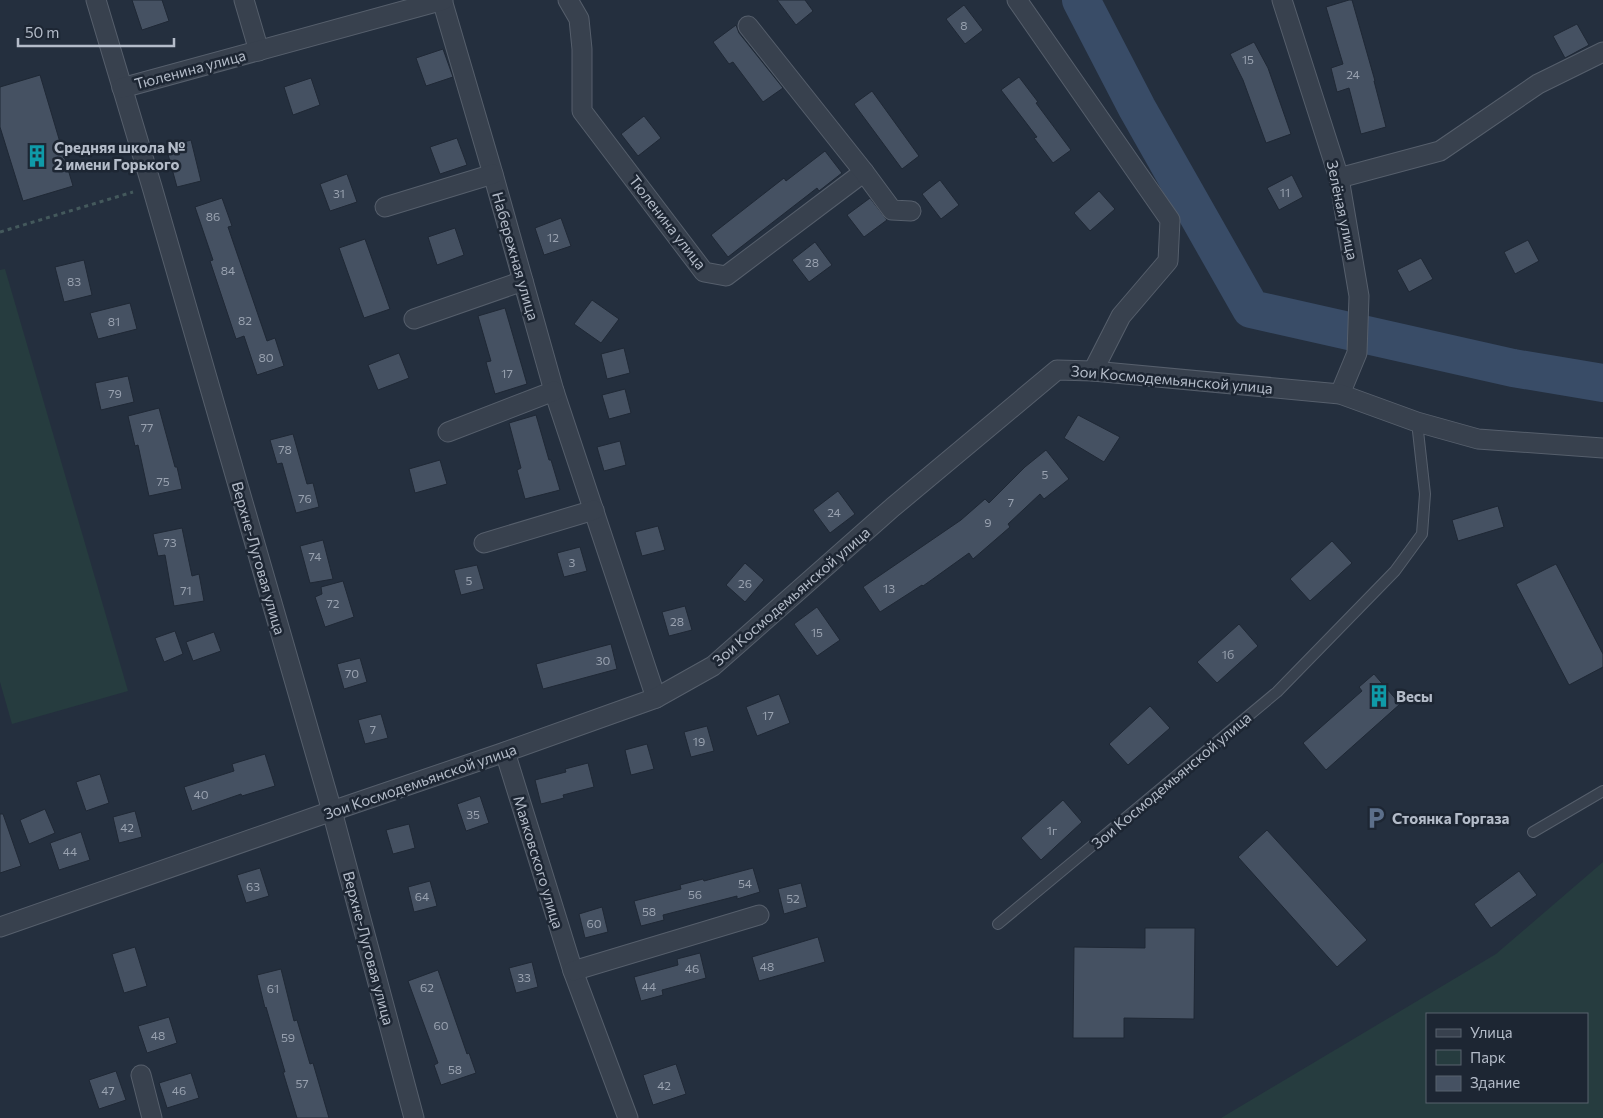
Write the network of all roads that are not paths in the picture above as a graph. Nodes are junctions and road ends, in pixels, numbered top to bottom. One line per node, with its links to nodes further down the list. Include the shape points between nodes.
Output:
1 (96, 0): 10 (street, Верхне-Луговая улица)
2 (244, 0): 8 (street, Тюленина улица)
3 (442, 0): 8 (street, Тюленина улица); 12 (street, Набережная улица)
4 (568, 0): 11 (street, Тюленина улица, via 579,19 582,111 704,272 726,276)
5 (1017, 0): 18 (street, via 1170,220 1168,261 1121,316)
6 (1282, 0): 13 (street, Зелёная улица)
7 (748, 26): 11 (street)
8 (259, 51): 10 (street, Тюленина улица)
9 (1603, 52): 13 (street, via 1538,84 1440,151)
10 (122, 88): 29 (street, Верхне-Луговая улица)
11 (864, 172): 15 (street, via 892,210)
12 (493, 174): 14 (street); 16 (street, Набережная улица)
13 (1339, 178): 20 (street, Зелёная улица, via 1359,296 1357,353)
14 (385, 206)
15 (911, 211)
16 (523, 281): 17 (street); 19 (street, Набережная улица)
17 (414, 319)
18 (1093, 371): 20 (street, Зои Космодемьянской улица); 26 (street, Зои Космодемьянской улица, via 1057,370 713,666)
19 (554, 391): 22 (street); 24 (street, Набережная улица)
20 (1340, 394): 21 (street, Зои Космодемьянской улица)
21 (1417, 422): 23 (street, Зои Космодемьянской улица, via 1478,439); 32 (lane, Зои Космодемьянской улица, via 1425,494 1422,534 1395,571 1277,692)
22 (448, 432)
23 (1603, 448)
24 (594, 510): 25 (street); 26 (street, Набережная улица)
25 (484, 544)
26 (656, 698): 27 (street, Зои Космодемьянской улица)
27 (505, 752): 29 (street, Зои Космодемьянской улица); 34 (street, Маяковского улица)
28 (1603, 791): 30 (lane)
29 (332, 811): 33 (street, Зои Космодемьянской улица); 37 (street, Верхне-Луговая улица)
30 (1533, 832)
31 (759, 915): 34 (street)
32 (998, 924)
33 (0, 927)
34 (573, 971): 38 (street, Маяковского улица)
35 (141, 1075): 36 (street)
36 (152, 1118)
37 (414, 1118)
38 (628, 1118)

